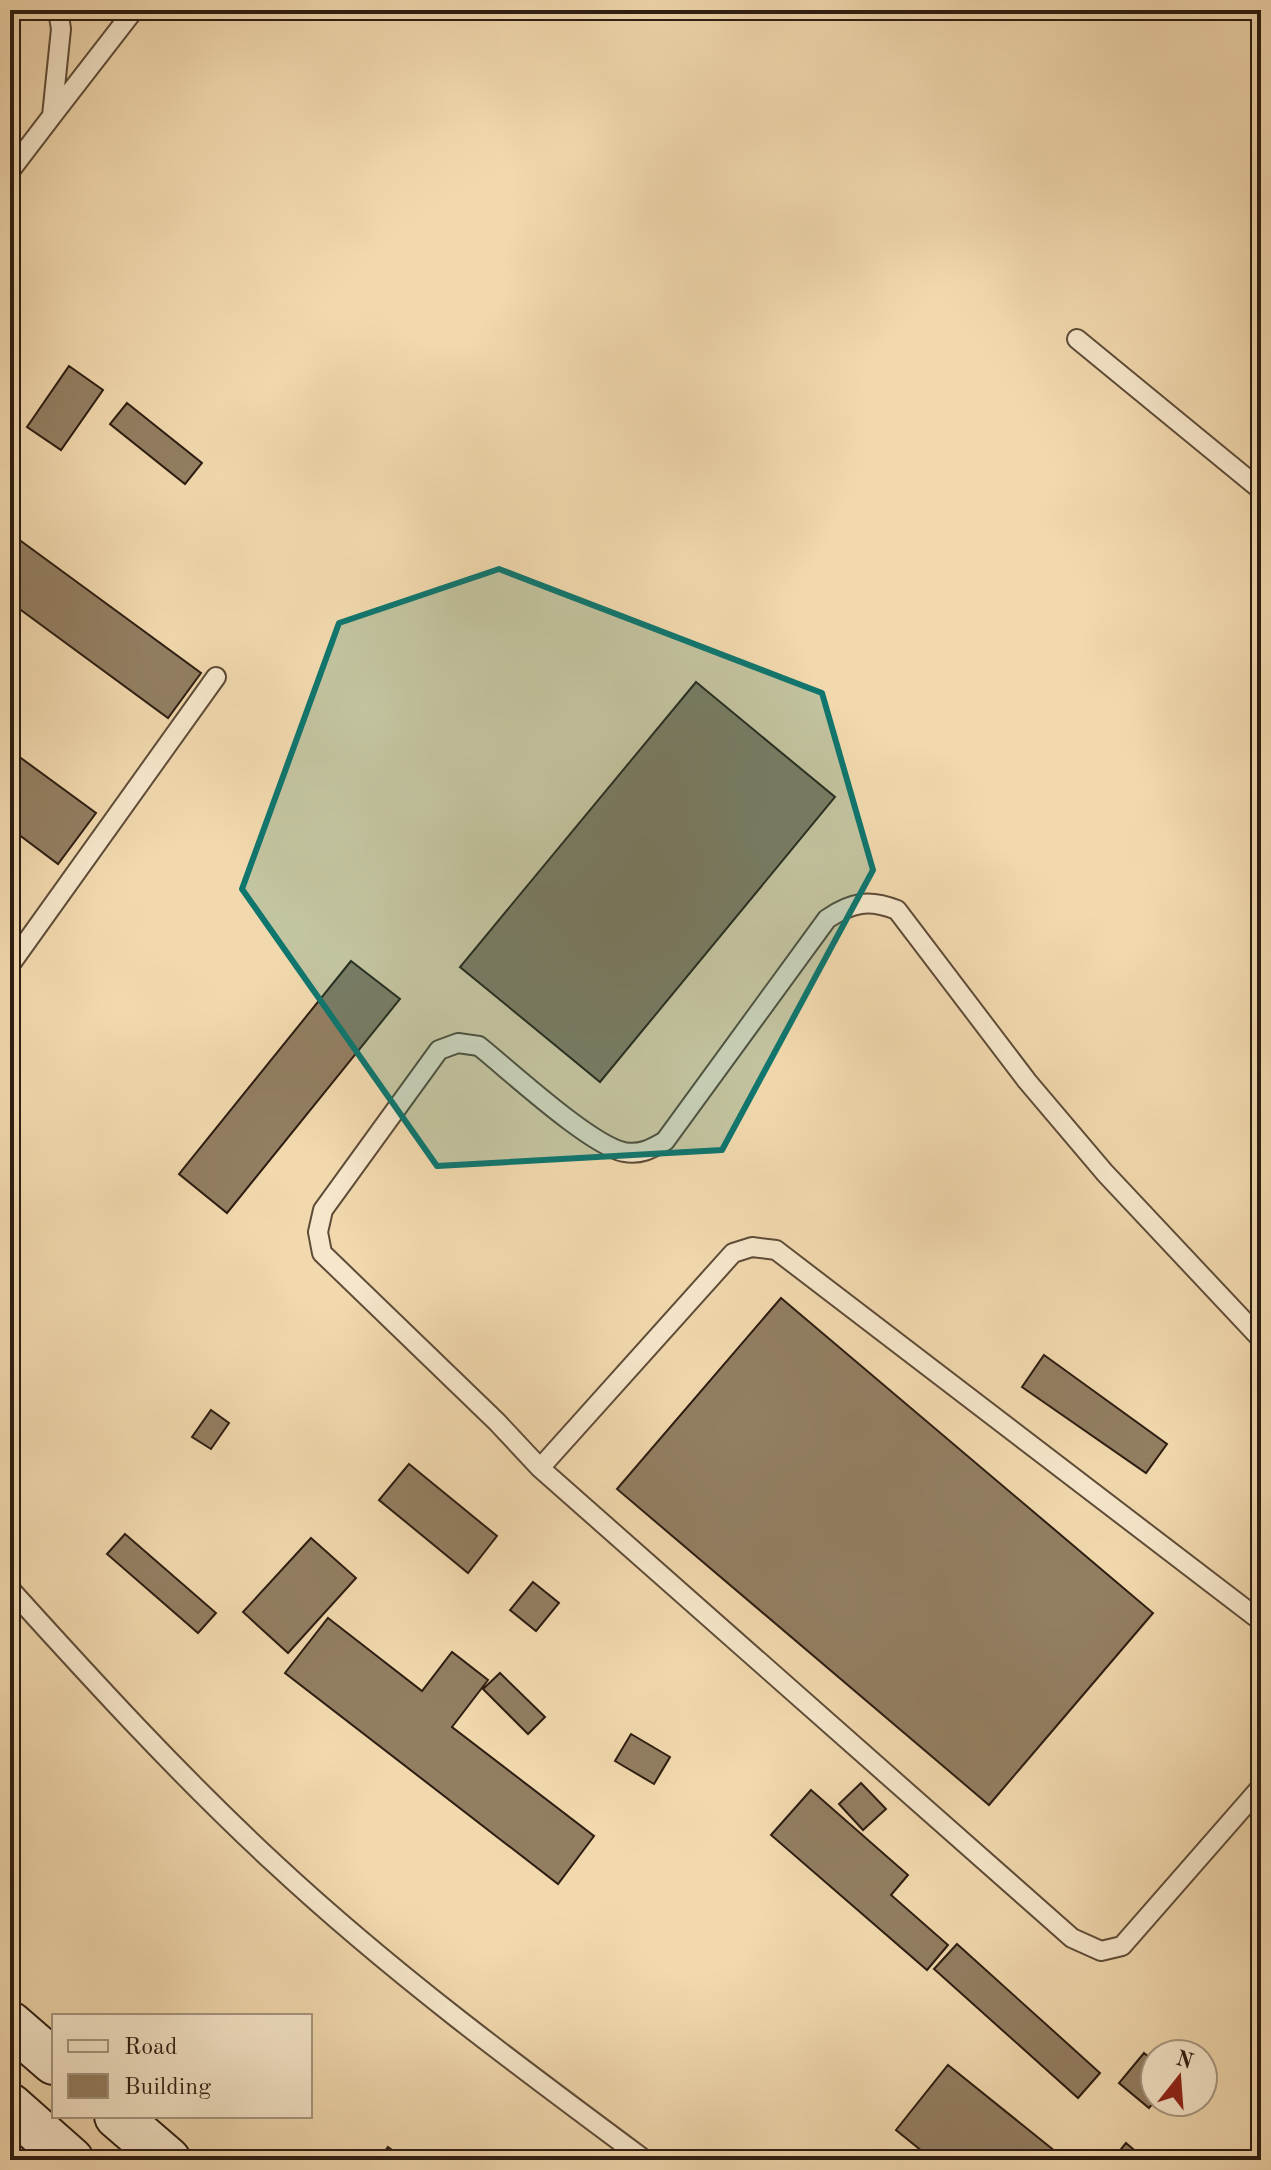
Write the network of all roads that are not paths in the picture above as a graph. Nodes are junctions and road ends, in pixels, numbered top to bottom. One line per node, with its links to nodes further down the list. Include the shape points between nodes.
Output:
1 (58, 10): 3 (lane, via 61,29)
2 (134, 10): 3 (lane)
3 (52, 116): 4 (lane)
4 (10, 171)
5 (1077, 339): 6 (lane)
6 (1261, 490)
7 (216, 677): 8 (lane)
8 (10, 965)
9 (1261, 1339): 10 (lane, via 1105,1173 1027,1081 897,910 879,903 855,904 827,919 665,1141 645,1153 598,1142 479,1046 458,1043 439,1050 323,1210 318,1232 322,1253)
10 (540, 1468): 12 (lane, via 733,1253 752,1247 776,1250); 13 (lane, via 1072,1938 1101,1951 1122,1946)
11 (10, 1589): 20 (lane, via 162,1755 276,1865 465,2026)
12 (1261, 1621)
13 (1261, 1787)
14 (10, 2024): 15 (main road)
15 (52, 2060)
16 (10, 2106): 18 (main road)
17 (119, 2118): 19 (main road)
18 (71, 2160)
19 (168, 2160)
20 (645, 2160)

